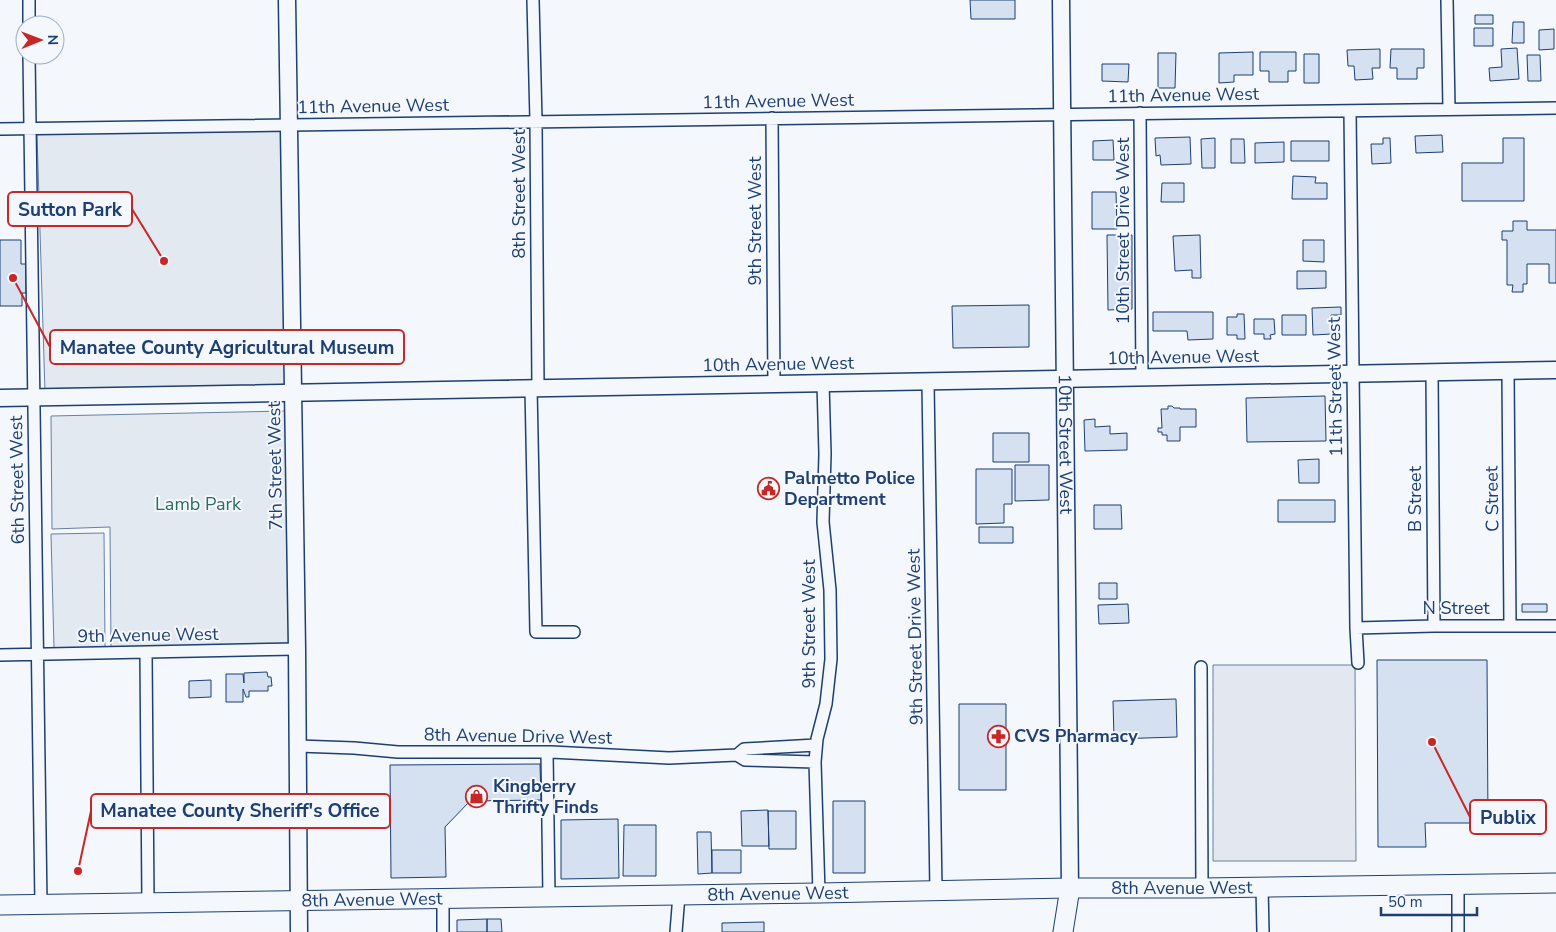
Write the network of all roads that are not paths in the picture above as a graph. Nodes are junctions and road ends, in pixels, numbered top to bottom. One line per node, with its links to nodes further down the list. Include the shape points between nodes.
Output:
1 (28, 0): 6 (street)
2 (287, 0): 15 (street, 7th Street West)
3 (533, 0): 14 (street, 8th Street West)
4 (1061, 0): 12 (street, 10th Street West)
5 (1447, 0): 9 (street)
6 (29, 15)
7 (29, 65): 16 (street, 6th Street West)
8 (1556, 108): 9 (street, 11th Avenue West)
9 (1450, 109): 10 (street, 11th Avenue West)
10 (1350, 111): 11 (street, 11th Avenue West); 21 (street, 11th Street West)
11 (1140, 113): 12 (street, 11th Avenue West); 23 (street, 10th Street Drive West)
12 (1062, 115): 13 (street, 11th Avenue West); 22 (street, 10th Street West)
13 (772, 118): 14 (street, 11th Avenue West); 26 (street, 9th Street West)
14 (536, 121): 15 (street, 11th Avenue West); 27 (street, 8th Street West)
15 (289, 125): 16 (street, 11th Avenue West); 28 (street, 7th Street West)
16 (30, 128): 17 (street, 11th Avenue West); 29 (street, 6th Street West)
17 (0, 129)
18 (1556, 370): 19 (street, 10th Avenue West)
19 (1508, 371): 20 (street, 10th Avenue West); 32 (street, C Street)
20 (1432, 372): 21 (street, 10th Avenue West); 31 (street, B Street)
21 (1352, 374): 23 (street, 10th Avenue West); 34 (street, 11th Street West)
22 (1065, 379): 23 (street, 10th Avenue West); 25 (street, 10th Avenue West); 50 (street, 10th Street West)
23 (1142, 379)
24 (823, 383): 25 (street, 10th Avenue West); 26 (street, 10th Avenue West); 42 (street, 9th Street West, via 823,522 830,590 831,659 826,704)
25 (928, 383): 52 (street, 9th Street Drive West)
26 (774, 384): 27 (street, 10th Avenue West)
27 (534, 388): 28 (street, 10th Avenue West); 35 (street, 8th Street West, via 536,632)
28 (294, 392): 29 (street, 10th Avenue West); 36 (street, 7th Street West)
29 (34, 397): 30 (street, 10th Avenue West); 39 (street, 6th Street West)
30 (0, 398)
31 (1434, 626): 32 (street, N Street); 34 (street, N Street)
32 (1510, 626): 33 (street, N Street)
33 (1556, 626)
34 (1356, 628): 40 (street, 11th Street West)
35 (574, 632)
36 (297, 649): 37 (street, 9th Avenue West); 43 (street, 7th Street West)
37 (146, 653): 39 (street, 9th Avenue West); 58 (street)
38 (0, 655): 39 (street, 9th Avenue West)
39 (37, 655): 59 (street, 6th Street West)
40 (1358, 663)
41 (1201, 667): 51 (street)
42 (816, 745): 45 (street, 8th Avenue Drive West, via 744,749); 46 (street, 9th Street West)
43 (298, 746): 44 (street, 8th Avenue Drive West, via 398,752); 57 (street, 7th Street West)
44 (547, 752): 45 (street, 8th Avenue Drive West, via 669,758); 55 (street)
45 (737, 755): 46 (street, 8th Avenue Drive West, via 744,760)
46 (814, 762): 53 (street, 9th Street West)
47 (1556, 883): 48 (main road, 8th Avenue West)
48 (1458, 884): 49 (main road, 8th Avenue West); 67 (street)
49 (1262, 887): 51 (main road, 8th Avenue West); 66 (street)
50 (1070, 888): 51 (main road, 8th Avenue West); 52 (main road, 8th Avenue West); 64 (main road, 10th Street West); 65 (main road, 10th Street West)
51 (1202, 888)
52 (936, 891): 53 (main road, 8th Avenue West)
53 (819, 893): 54 (main road, 8th Avenue West)
54 (679, 895): 55 (main road, 8th Avenue West); 63 (street)
55 (549, 897): 56 (main road, 8th Avenue West)
56 (443, 899): 57 (main road, 8th Avenue West); 62 (street)
57 (300, 901): 58 (main road, 8th Avenue West); 61 (street, 7th Street West)
58 (148, 903): 59 (main road, 8th Avenue West)
59 (41, 905): 60 (main road, 8th Avenue West)
60 (0, 906)
61 (299, 932)
62 (443, 932)
63 (676, 932)
64 (1063, 932)
65 (1074, 932)
66 (1262, 932)
67 (1458, 932)

